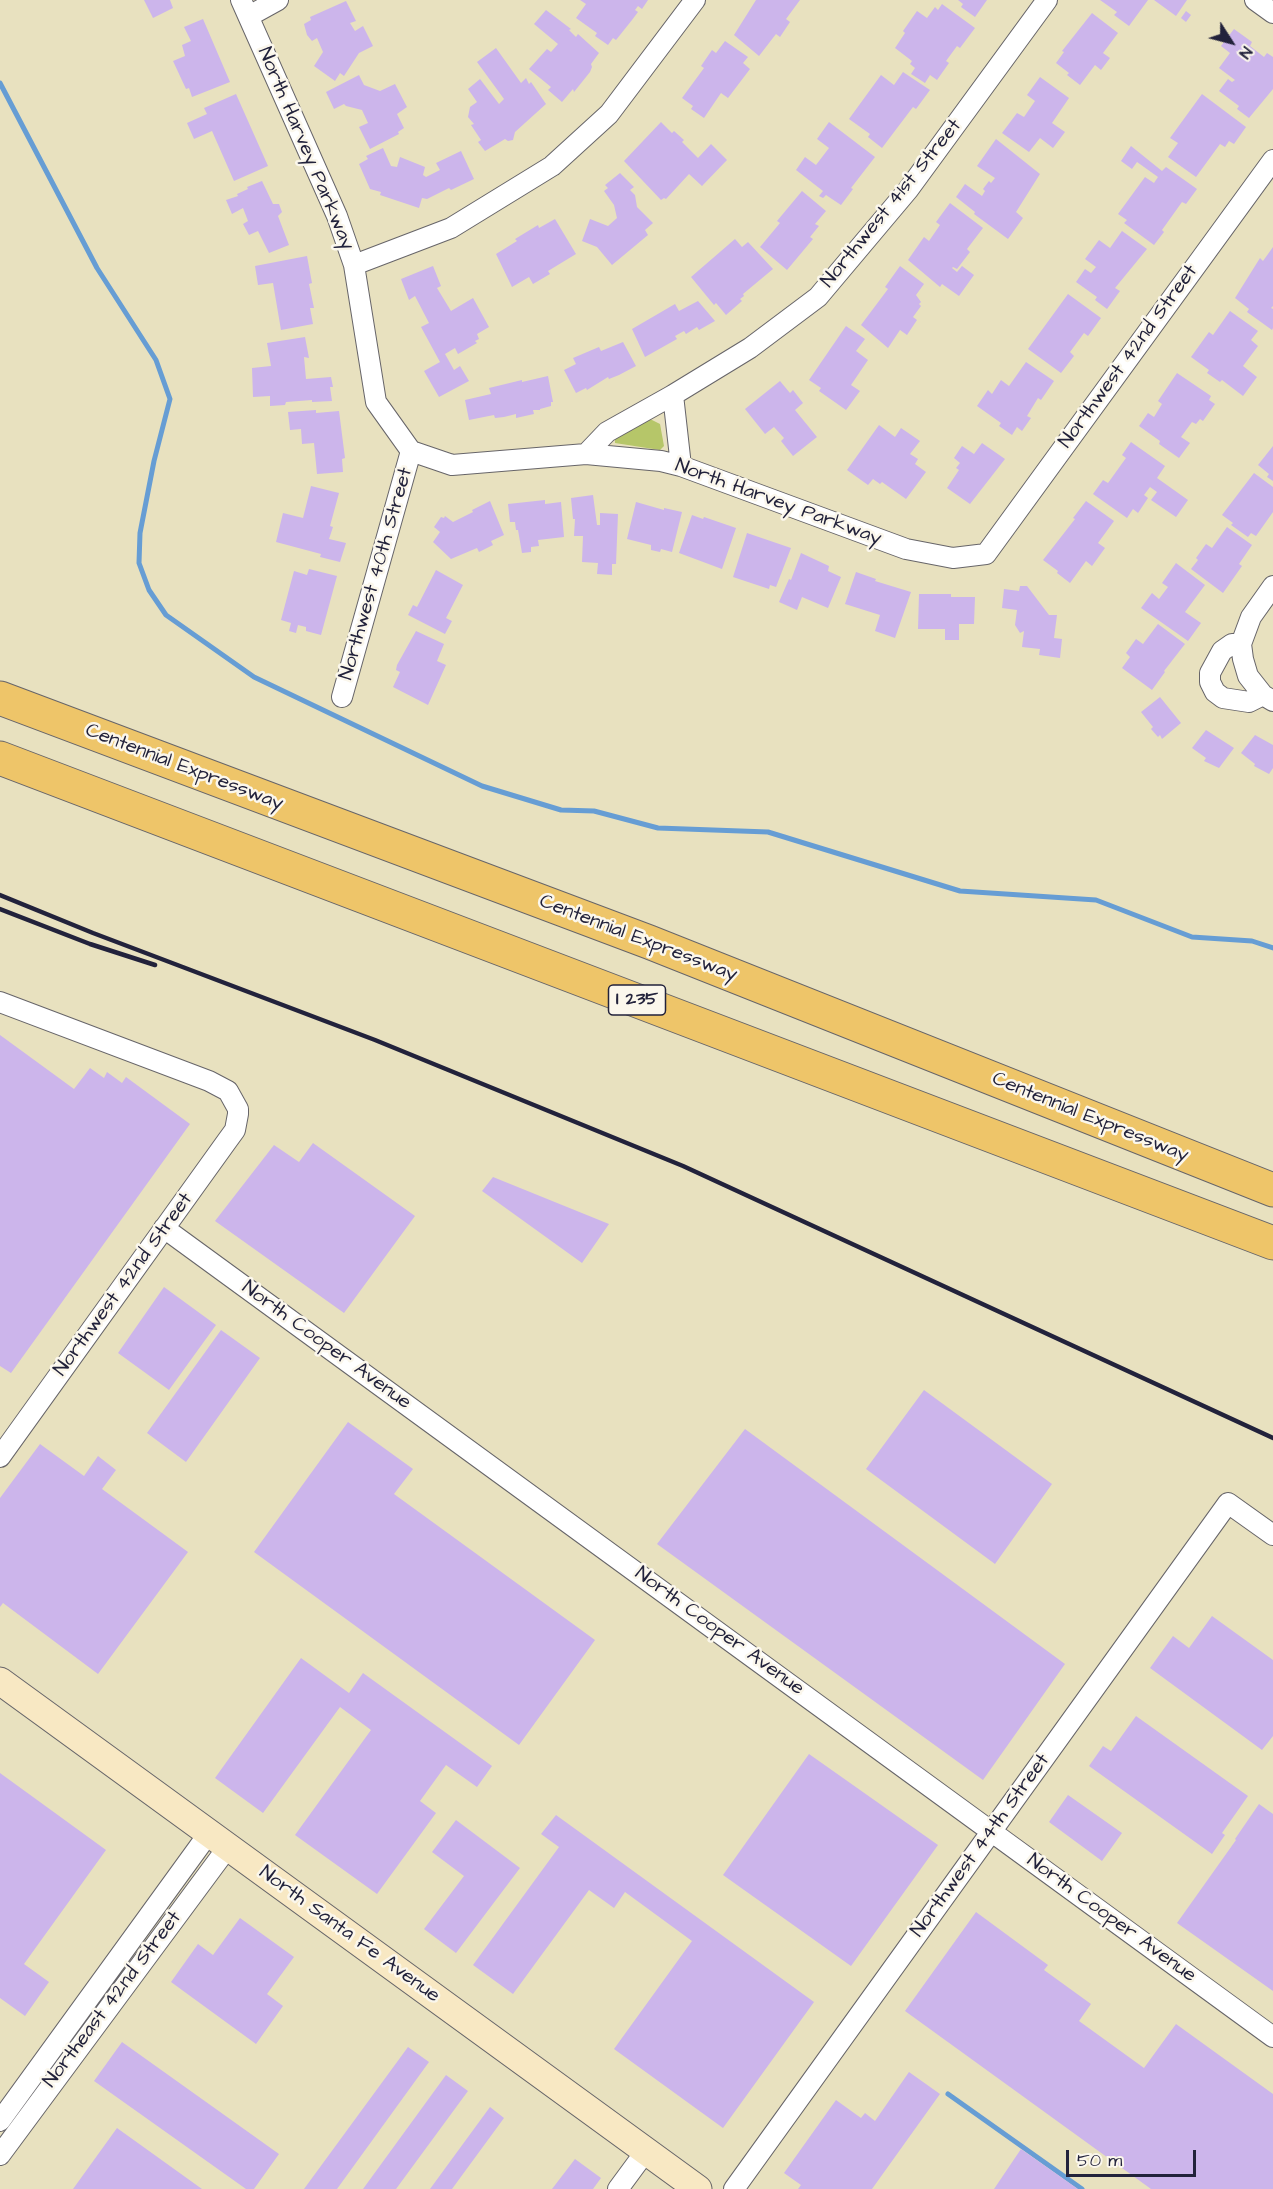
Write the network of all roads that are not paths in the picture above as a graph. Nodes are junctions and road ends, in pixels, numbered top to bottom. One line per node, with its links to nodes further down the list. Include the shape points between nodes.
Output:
1 (278, 0): 5 (street)
2 (695, 0): 8 (street, via 609,114 552,166 451,228)
3 (1047, 0): 9 (street, Northwest 41st Street, via 908,190 818,297 750,348)
4 (1255, 0): 6 (street)
5 (245, 8): 8 (street, North Harvey Parkway, via 338,216)
6 (1273, 13)
7 (1273, 160): 13 (street, Northwest 42nd Street)
8 (354, 265): 10 (street, North Harvey Parkway, via 376,402)
9 (673, 395): 11 (street, Northwest 41st Street, via 607,432); 12 (street)
10 (411, 451): 11 (street, North Harvey Parkway, via 452,465); 17 (street, Northwest 40th Street)
11 (586, 454): 12 (street, North Harvey Parkway)
12 (681, 466): 13 (street, North Harvey Parkway, via 906,549 953,558)
13 (986, 554)
14 (1273, 586): 15 (street, via 1251,617)
15 (1241, 644): 19 (street, via 1248,676); 19 (street, via 1232,644 1222,651 1210,673 1210,682 1223,698 1250,702)
16 (0, 685): 20 (highway)
17 (342, 697)
18 (0, 698): 20 (highway, Centennial Expressway)
19 (1268, 698)
20 (45, 716): 23 (highway, Centennial Expressway, via 649,942)
21 (0, 758): 25 (highway, I 235)
22 (0, 1002): 24 (street, Northwest 42nd Street, via 228,1091 238,1109 235,1130)
23 (1273, 1190)
24 (164, 1228): 26 (street, Northwest 42nd Street); 29 (street, North Cooper Avenue)
25 (1273, 1243)
26 (0, 1457)
27 (1273, 1535): 29 (street, Northwest 44th Street, via 1228,1503)
28 (0, 1681): 30 (main road, North Santa Fe Avenue)
29 (992, 1832): 31 (street, North Cooper Avenue); 37 (street, Northwest 44th Street)
30 (218, 1840): 32 (street, Northeast 42nd Street); 33 (main road, North Santa Fe Avenue); 34 (street, Northeast 42nd Street)
31 (1273, 2037)
32 (0, 2121)
33 (646, 2151): 35 (street); 36 (main road, North Santa Fe Avenue)
34 (0, 2154)
35 (618, 2189)
36 (698, 2189)
37 (734, 2189)

